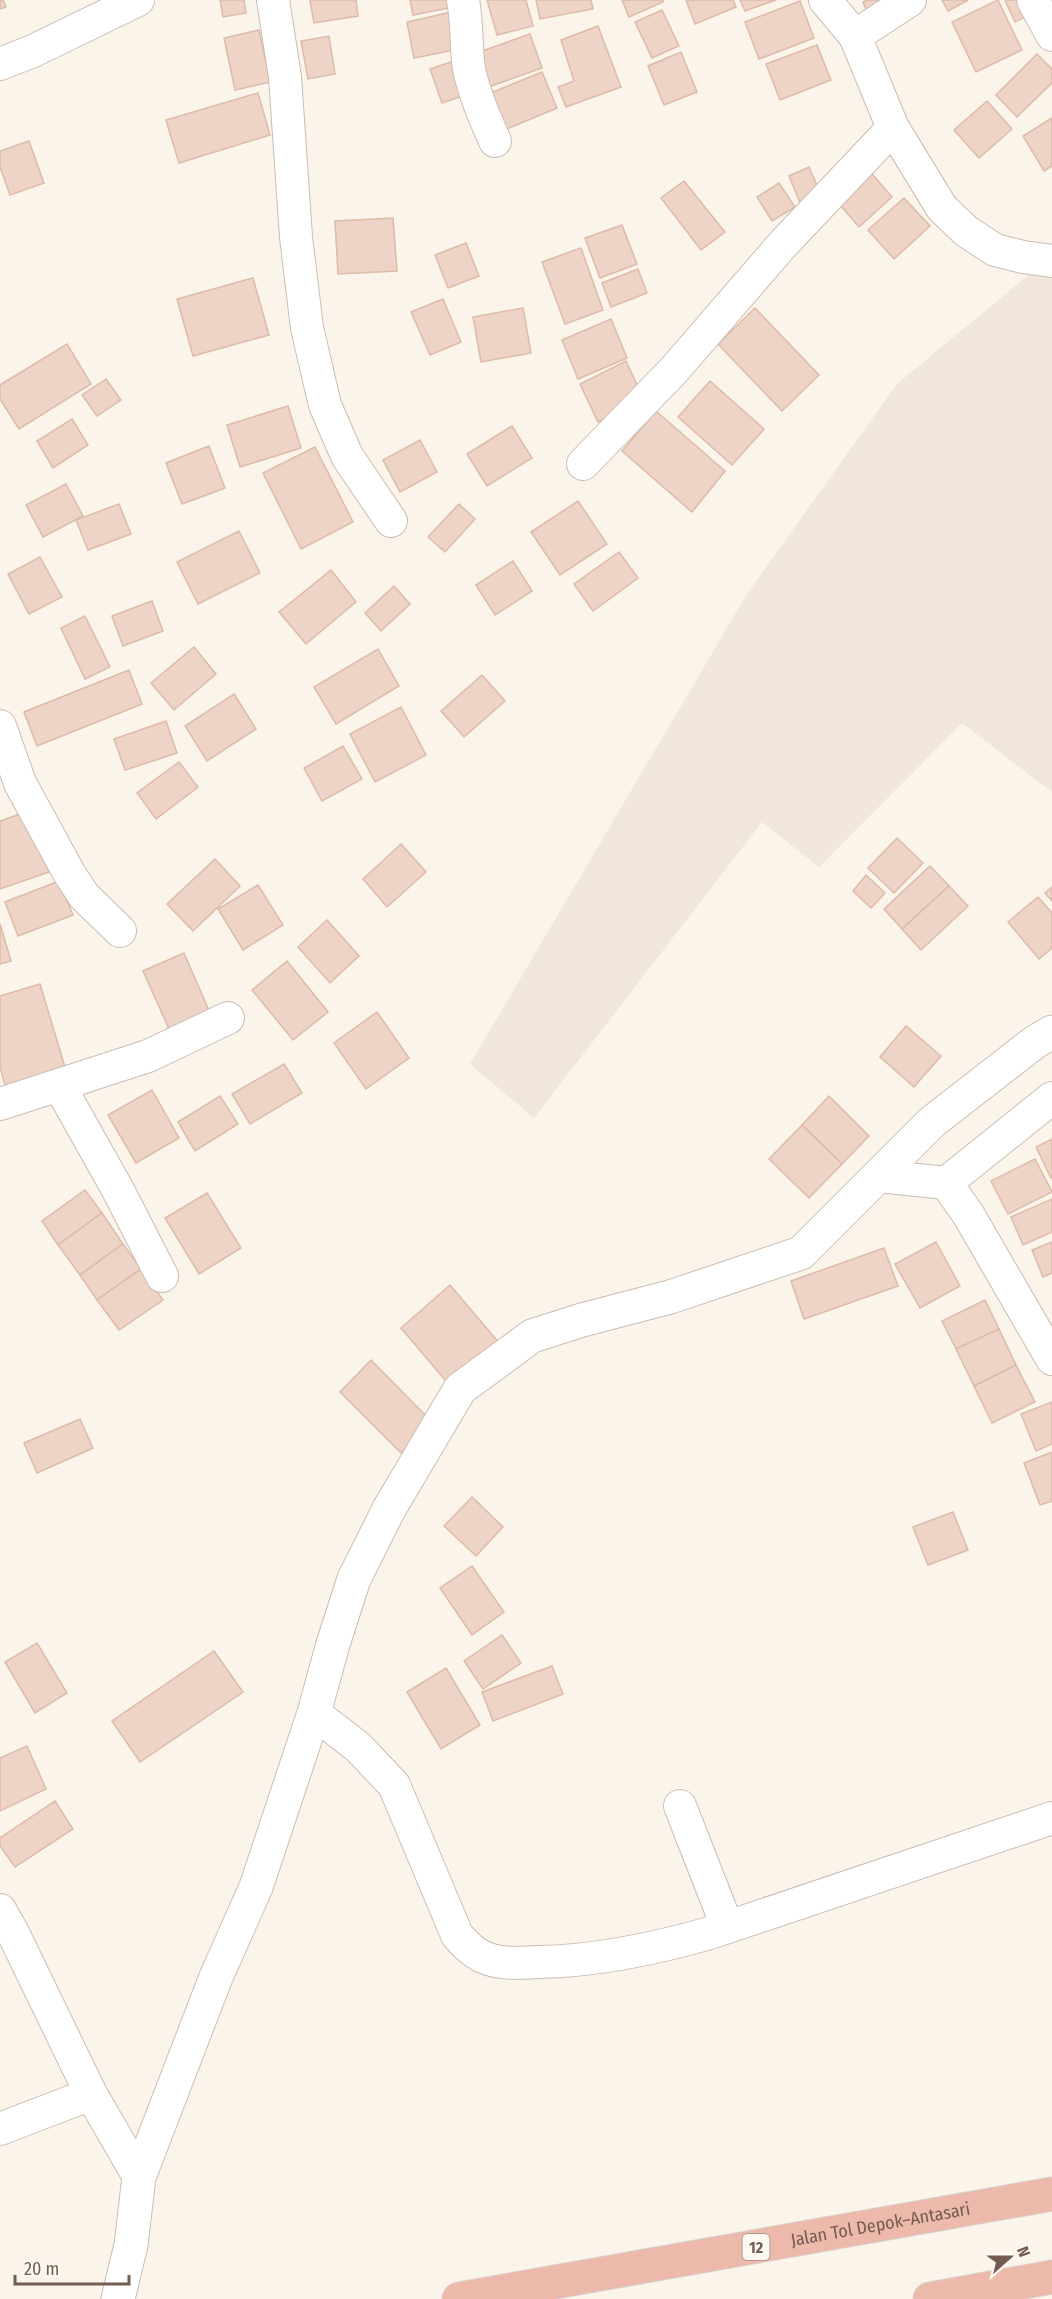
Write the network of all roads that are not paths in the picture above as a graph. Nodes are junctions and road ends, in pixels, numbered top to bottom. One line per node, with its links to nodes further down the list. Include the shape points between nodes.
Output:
1 (138, 0): 9 (street)
2 (273, 0): 14 (street, via 285,77 296,237 307,328 325,405 347,456)
3 (463, 0): 11 (street, via 468,64)
4 (825, 0): 8 (street)
5 (910, 0): 8 (street)
6 (1033, 0): 7 (street)
7 (1052, 34)
8 (855, 36): 10 (street)
9 (0, 64)
10 (893, 128): 12 (street, via 942,208 966,231 995,250); 13 (street, via 783,244 674,370)
11 (495, 141)
12 (1052, 261)
13 (583, 464)
14 (391, 521)
15 (0, 726): 16 (street)
16 (10, 786): 17 (street, via 84,896)
17 (120, 931)
18 (228, 1018): 20 (street, via 148,1056)
19 (1052, 1032): 23 (street, via 932,1122)
20 (59, 1085): 22 (street); 25 (street)
21 (1052, 1098): 24 (street)
22 (0, 1104)
23 (878, 1176): 24 (street); 27 (street, via 801,1253 670,1297 532,1336 460,1389 389,1509 354,1579)
24 (946, 1183): 26 (street)
25 (162, 1276)
26 (1052, 1359)
27 (314, 1713): 31 (street, via 358,1747 394,1785 457,1935 480,1956 507,1963 575,1961 662,1947); 34 (street, via 256,1887 216,1977)
28 (680, 1806): 31 (street)
29 (1052, 1818): 31 (street)
30 (0, 1910): 32 (street)
31 (727, 1926)
32 (91, 2094): 33 (street); 34 (street)
33 (0, 2128)
34 (139, 2177): 37 (street, via 131,2245)
35 (1052, 2194): 38 (highway, Jalan Tol Depok–Antasari / 12)
36 (1052, 2277): 39 (highway)
37 (118, 2299)
38 (459, 2299)
39 (930, 2299)

